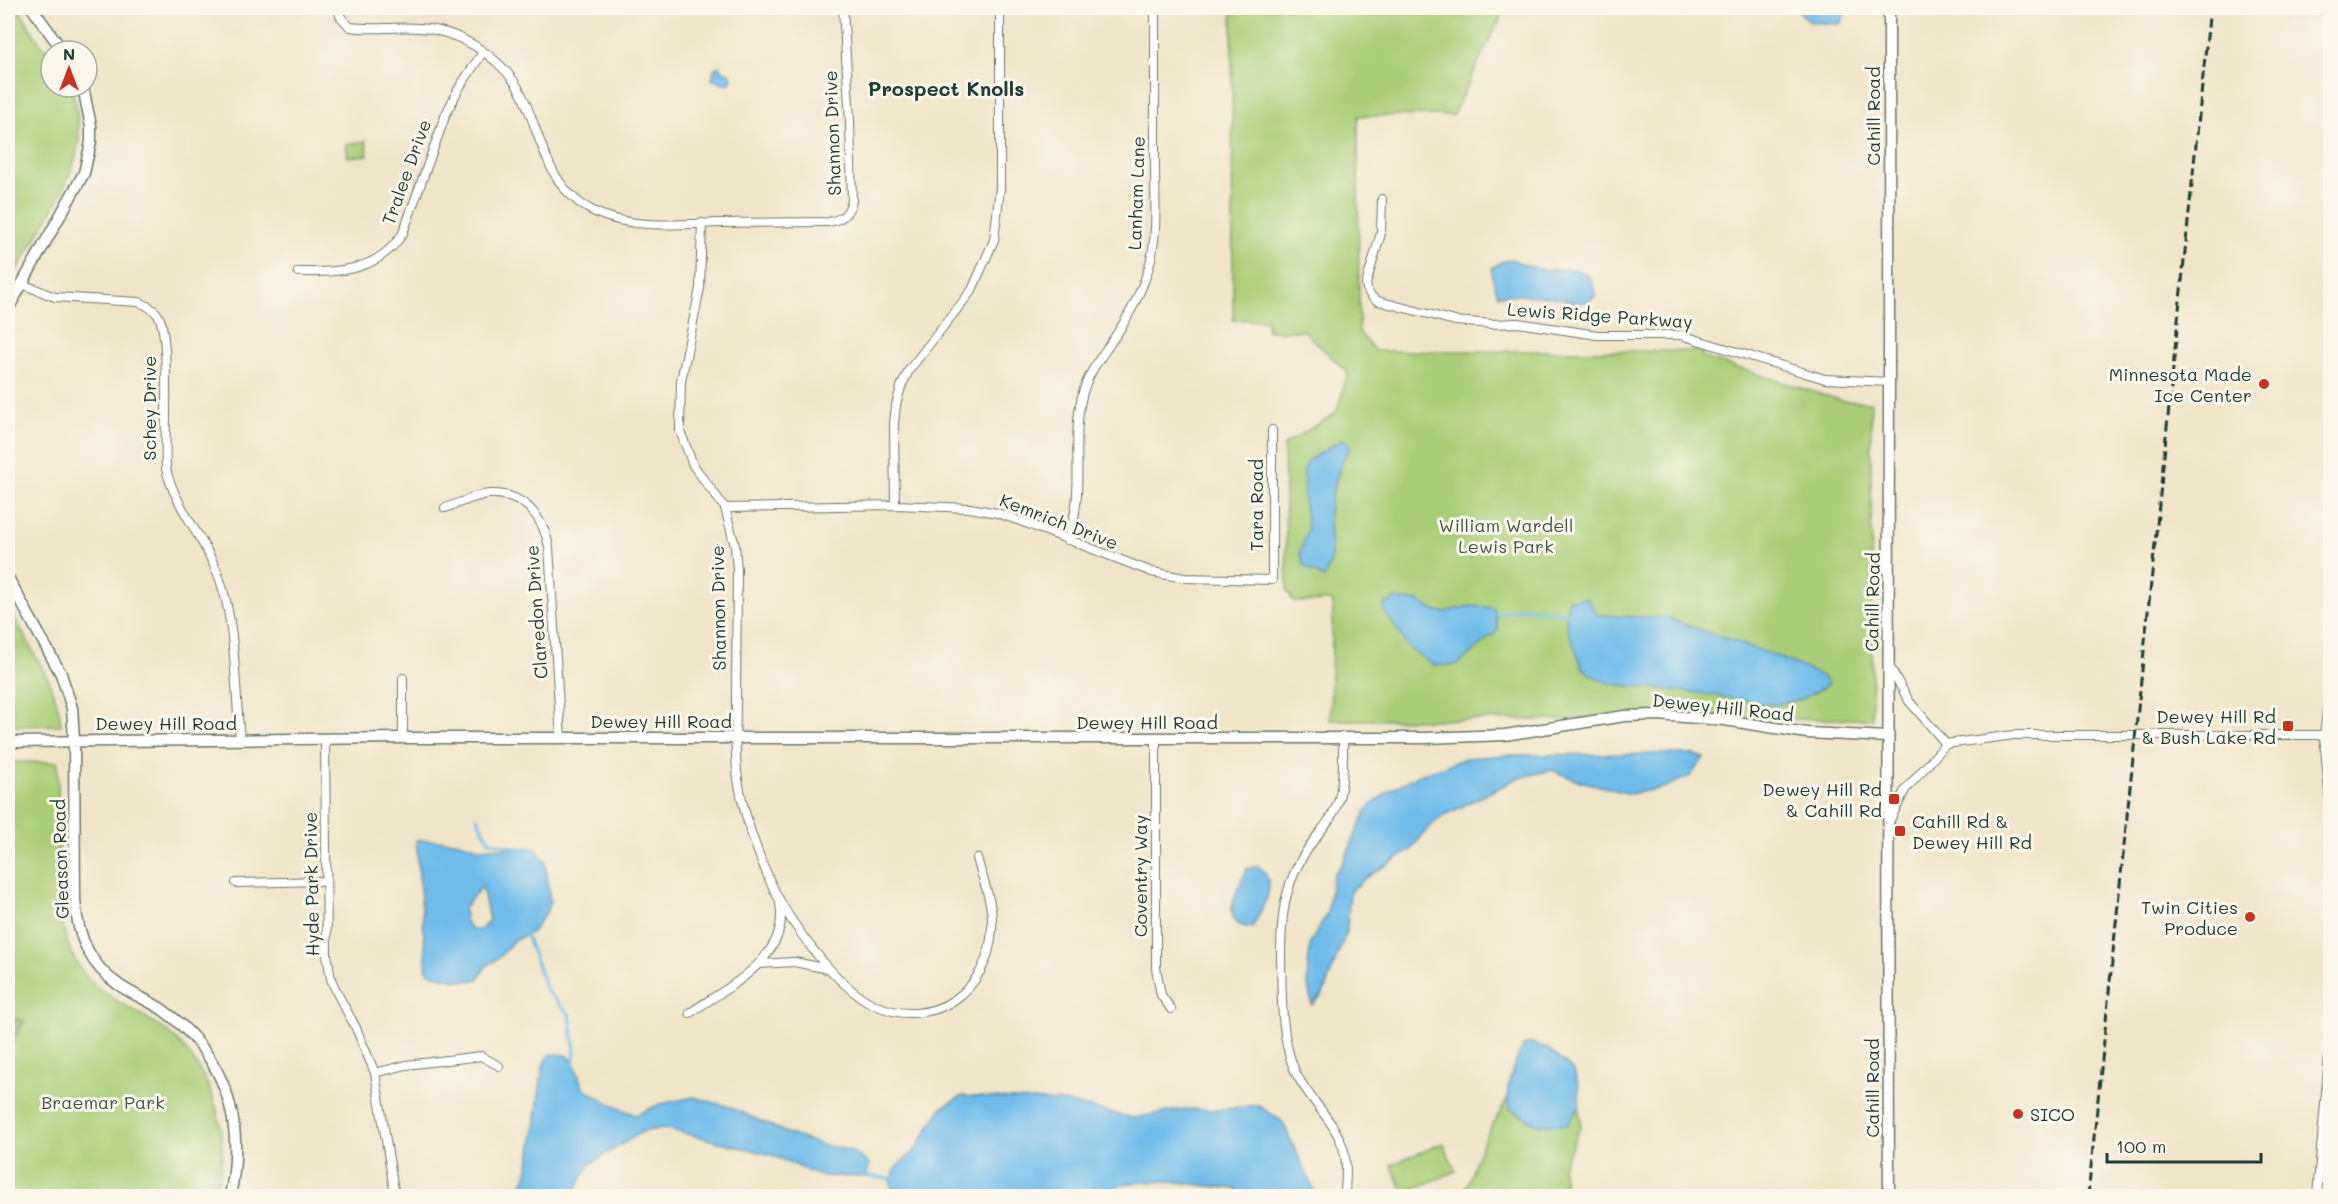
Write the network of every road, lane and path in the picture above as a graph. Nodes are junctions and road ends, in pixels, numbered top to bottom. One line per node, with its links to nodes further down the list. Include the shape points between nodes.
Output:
1 (32, 8): 7 (street)
2 (338, 8): 8 (street, via 350,27 436,30)
3 (843, 8): 11 (street, Shannon Drive, via 850,121 850,209 845,216 829,222)
4 (1000, 8): 17 (street, via 1000,188 994,240 972,290 909,370 901,387 894,424)
5 (1155, 8): 20 (street, Lanham Lane, via 1155,210 1149,266 1128,316 1098,359 1083,391 1079,407 1078,498)
6 (1889, 8): 15 (street, Cahill Road)
7 (54, 39)
8 (483, 52): 11 (street, via 510,76 522,95 551,169 574,199 607,218); 12 (street, Tralee Drive, via 446,114 395,246 362,266)
9 (85, 99): 13 (street, via 91,126 84,173)
10 (1382, 199): 15 (street, Lewis Ridge Parkway, via 1381,233 1366,284 1371,297 1378,301 1455,321 1518,323 1597,335 1681,335 1825,379)
11 (702, 224): 19 (street, Shannon Drive, via 700,288 681,381 680,431 693,465)
12 (298, 273)
13 (22, 284): 14 (street); 34 (street, Schey Drive, via 55,297 139,302 158,315 165,338 166,469 225,597)
14 (8, 309)
15 (1890, 382): 23 (street, Cahill Road)
16 (1272, 430): 22 (street, Tara Road)
17 (895, 505): 19 (street, Kemrich Drive); 20 (street, Kemrich Drive, via 997,513)
18 (445, 508): 30 (street, Claredon Drive, via 487,494 502,495 517,499 540,518 549,547)
19 (725, 508): 31 (street, Shannon Drive, via 737,570)
20 (1067, 540): 22 (street, Kemrich Drive, via 1152,573 1195,579)
21 (8, 578): 35 (street, Gleason Road, via 61,674 72,708)
22 (1272, 580)
23 (1887, 663): 27 (street, Cahill Road); 37 (street, via 1909,701)
24 (403, 678): 29 (street)
25 (2331, 687): 26 (street)
26 (2324, 735): 37 (street, via 2014,735); 38 (street)
27 (1888, 737): 33 (street, Dewey Hill Road, via 1808,733 1725,720 1657,715 1505,735); 39 (street, Cahill Road)
28 (325, 738): 29 (street, Dewey Hill Road); 34 (street, Dewey Hill Road); 41 (street, Hyde Park Drive)
29 (403, 738): 30 (street, Dewey Hill Road)
30 (561, 738): 31 (street, Dewey Hill Road)
31 (736, 738): 32 (street, Dewey Hill Road); 43 (street, Shannon Drive, via 738,779 746,812)
32 (1156, 738): 33 (street, Dewey Hill Road); 46 (street, Coventry Way, via 1156,968 1161,995)
33 (1342, 738): 53 (street, via 1338,802 1289,884 1283,908 1281,959 1288,1052 1295,1072 1337,1134 1344,1152)
34 (240, 739): 35 (street, Dewey Hill Road)
35 (74, 740): 36 (street, Dewey Hill Road); 51 (street, Gleason Road, via 75,900 79,931 90,957 103,972 183,1025 214,1064 225,1087 236,1137)
36 (8, 742)
37 (1946, 744): 39 (street, via 1905,790)
38 (2331, 803)
39 (1887, 826): 54 (street, Cahill Road)
40 (977, 858): 45 (street, Shannon Drive, via 993,928 984,967 962,997 928,1012 891,1011 856,994)
41 (326, 881): 42 (street); 50 (street, Hyde Park Drive, via 331,979)
42 (236, 883)
43 (778, 898): 44 (street, via 780,927 769,954); 45 (street, Shannon Drive)
44 (759, 964): 45 (street, via 794,962); 47 (street)
45 (830, 969)
46 (1171, 1009)
47 (690, 1013)
48 (2331, 1045): 55 (street)
49 (499, 1066): 50 (street, via 481,1056)
50 (375, 1073): 52 (street, Hyde Park Drive)
51 (230, 1197)
52 (395, 1197)
53 (1345, 1197)
54 (1889, 1197)
55 (2317, 1197)

